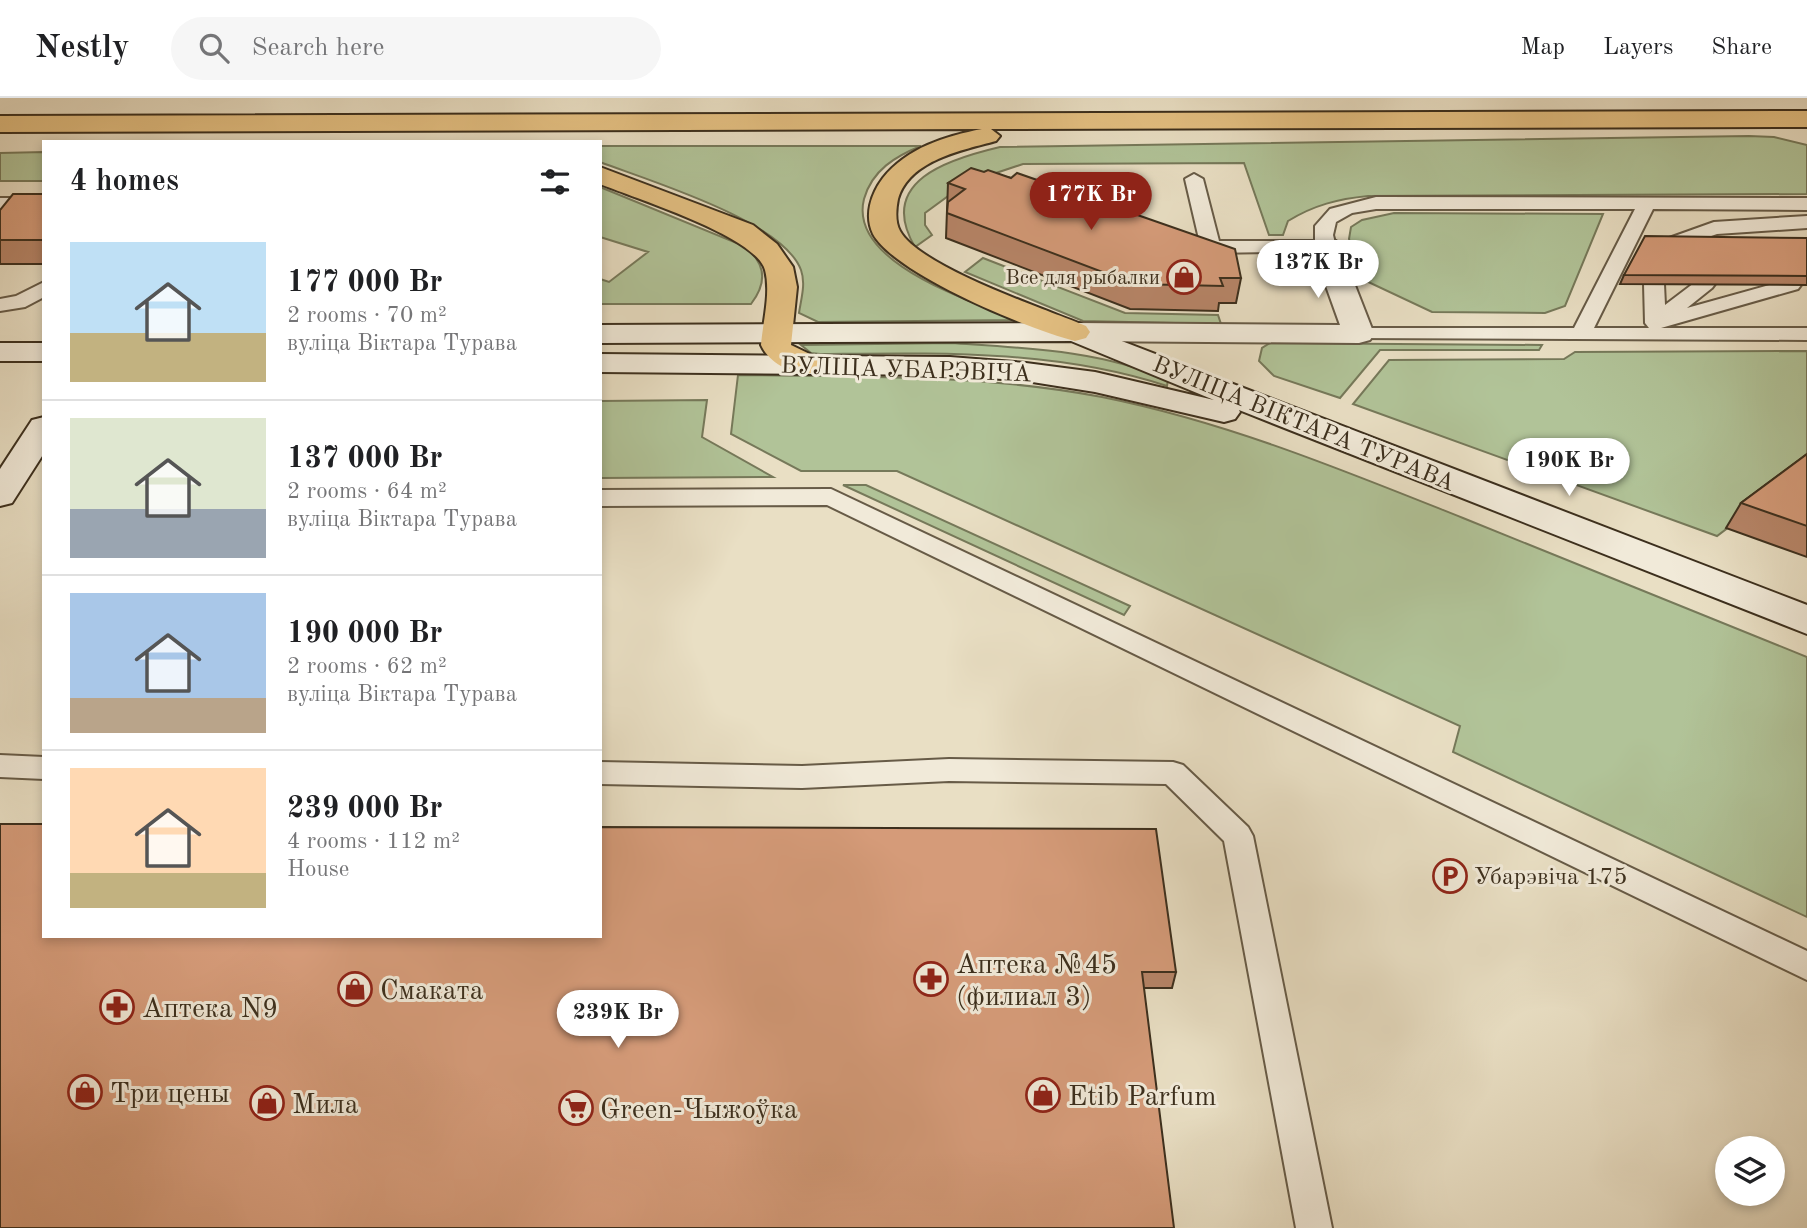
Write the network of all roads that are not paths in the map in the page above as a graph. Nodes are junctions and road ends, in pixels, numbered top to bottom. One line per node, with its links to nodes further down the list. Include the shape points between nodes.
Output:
1 (1775, 119): 2 (highway); 5 (highway); 6 (lane)
2 (1807, 119)
3 (360, 122): 4 (highway); 5 (highway); 7 (highway)
4 (0, 124)
5 (1068, 124): 31 (highway, via 983,136 934,152 898,175 885,196 882,215 887,234 902,251 948,278)
6 (1807, 128)
7 (486, 140)
8 (602, 176): 30 (highway, via 743,231 767,250 779,267 782,287)
9 (1097, 179): 15 (lane, via 1109,218)
10 (1194, 179): 21 (lane)
11 (0, 204): 12 (lane)
12 (42, 204)
13 (1807, 204): 14 (lane)
14 (1646, 205): 22 (lane, via 1376,203 1345,210 1324,224 1321,233); 34 (lane)
15 (1077, 207)
16 (1807, 225): 18 (lane); 19 (lane, via 1714,228); 20 (lane)
17 (1176, 240): 21 (lane)
18 (1769, 243)
19 (1665, 246)
20 (1715, 246)
21 (1211, 247): 22 (lane)
22 (1326, 247): 33 (main road)
23 (1654, 284): 29 (lane)
24 (1705, 284): 29 (lane)
25 (1749, 284): 29 (lane)
26 (1791, 285): 29 (lane)
27 (42, 289): 28 (lane, via 12,305)
28 (0, 305)
29 (1655, 323): 36 (lane)
30 (775, 332): 31 (main road, ВУЛІЦА УБАРЭВІЧА); 32 (main road, ВУЛІЦА УБАРЭВІЧА); 40 (highway, via 780,353)
31 (1075, 332): 33 (main road, ВУЛІЦА УБАРЭВІЧА); 42 (main road, ВУЛІЦА ВІКТАРА ТУРАВА)
32 (602, 334)
33 (1359, 334): 34 (lane)
34 (1581, 334): 36 (lane)
35 (1807, 334): 36 (lane)
36 (1634, 335)
37 (0, 352): 38 (main road)
38 (42, 352)
39 (602, 363): 40 (main road, ВУЛІЦА УБАРЭВІЧА)
40 (807, 365): 42 (main road, ВУЛІЦА УБАРЭВІЧА, via 950,366 1095,382)
41 (42, 430): 43 (main road)
42 (1370, 451): 45 (main road, ВУЛІЦА ВІКТАРА ТУРАВА)
43 (0, 495)
44 (602, 498): 49 (lane, via 831,497)
45 (1807, 620)
46 (0, 766): 47 (lane)
47 (42, 768)
48 (602, 774): 50 (lane, via 802,778 949,770 1173,773 1238,836)
49 (1807, 966)
50 (1314, 1228)

